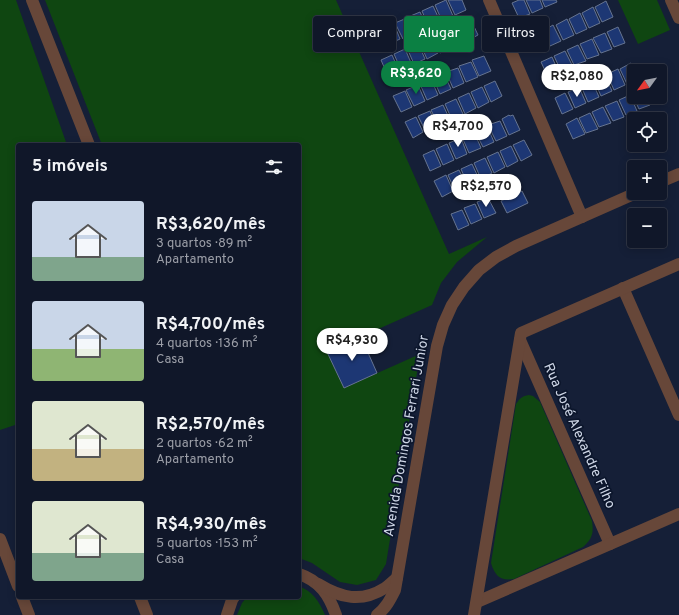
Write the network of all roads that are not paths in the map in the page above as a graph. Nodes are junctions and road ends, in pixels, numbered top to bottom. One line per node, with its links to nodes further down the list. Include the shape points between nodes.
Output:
1 (32, 0): 5 (street)
2 (489, 0): 9 (street)
3 (671, 0): 4 (street)
4 (679, 18)
5 (88, 143)
6 (679, 174): 7 (street)
7 (667, 179)
8 (627, 197): 9 (street, Avenida Domingos Ferrari Junior)
9 (582, 217): 19 (street, Avenida Domingos Ferrari Junior, via 496,257 479,270 452,305 437,346)
10 (679, 264): 11 (street)
11 (624, 288): 12 (street); 13 (street)
12 (521, 337): 17 (street, Rua José Alexandre Filho); 25 (street)
13 (674, 392): 14 (street)
14 (679, 414)
15 (679, 514): 17 (street)
16 (0, 539): 20 (street)
17 (610, 544): 25 (street)
18 (301, 575): 21 (street)
19 (397, 578): 21 (street, via 373,594 359,597 331,592); 30 (street, Avenida Domingos Ferrari Junior, via 390,602)
20 (16, 581)
21 (318, 584): 29 (street, via 329,598)
22 (23, 599): 26 (street)
23 (141, 599): 27 (street)
24 (233, 599): 28 (street)
25 (477, 602): 31 (street)
26 (29, 615)
27 (147, 615)
28 (227, 615)
29 (336, 615)
30 (377, 615)
31 (474, 615)

